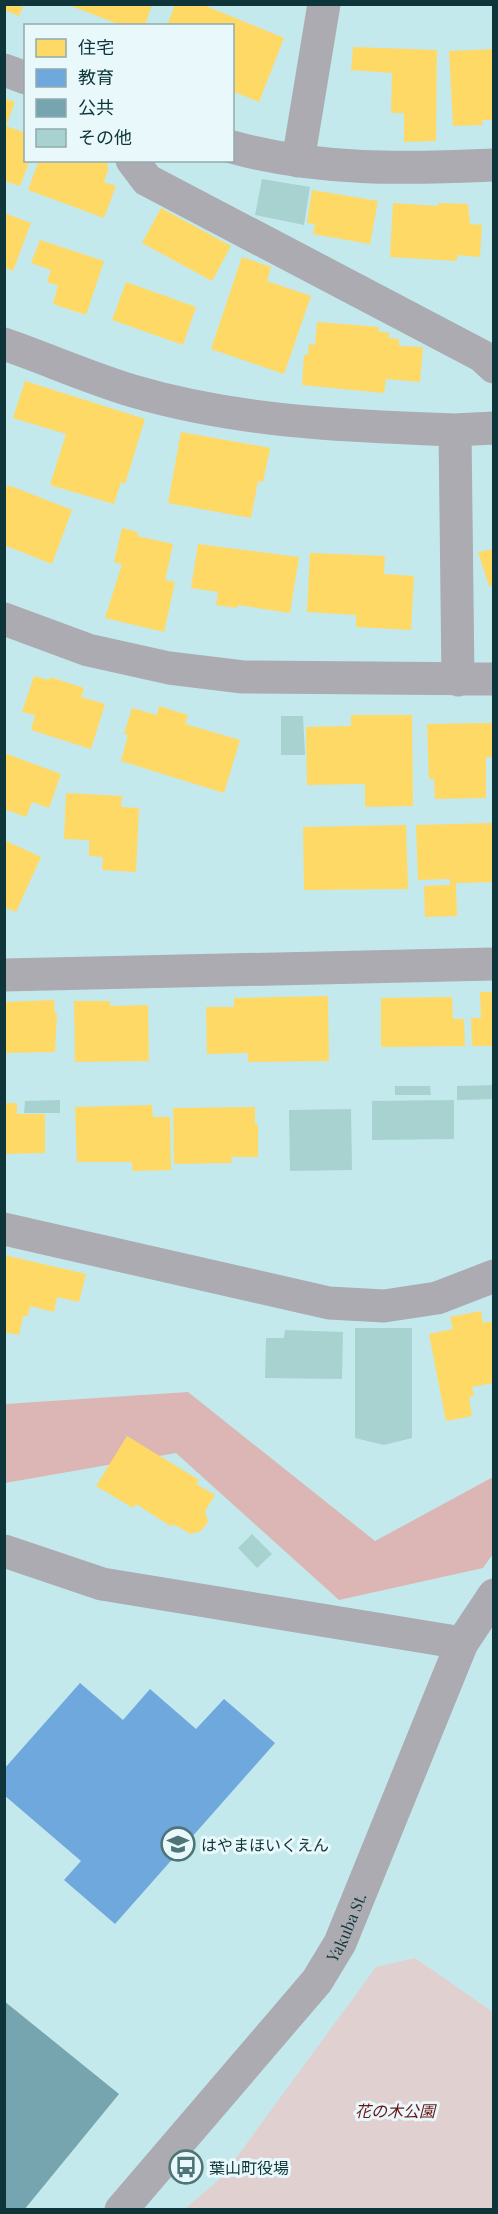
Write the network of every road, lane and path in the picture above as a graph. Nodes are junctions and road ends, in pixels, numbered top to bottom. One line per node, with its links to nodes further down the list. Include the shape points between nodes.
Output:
1 (324, 4): 5 (street)
2 (4, 70): 3 (street)
3 (24, 77)
4 (234, 147): 5 (street)
5 (298, 161): 7 (street, via 408,169)
6 (134, 162): 9 (street, via 147,180 482,356)
7 (494, 165)
8 (4, 344): 11 (street, via 133,391 232,413 324,426)
9 (494, 367)
10 (494, 428): 11 (street)
11 (455, 430): 14 (street)
12 (4, 619): 14 (street, via 88,650 169,668 243,677)
13 (494, 679): 14 (street)
14 (458, 680)
15 (494, 964): 16 (street)
16 (4, 975)
17 (4, 1229): 18 (street, via 328,1303 384,1306 437,1298)
18 (494, 1276)
19 (4, 1551): 21 (street, via 102,1584)
20 (494, 1595): 21 (street, Yakuba St.)
21 (462, 1643): 22 (street, Yakuba St., via 340,1943 317,1981)
22 (121, 2210)

